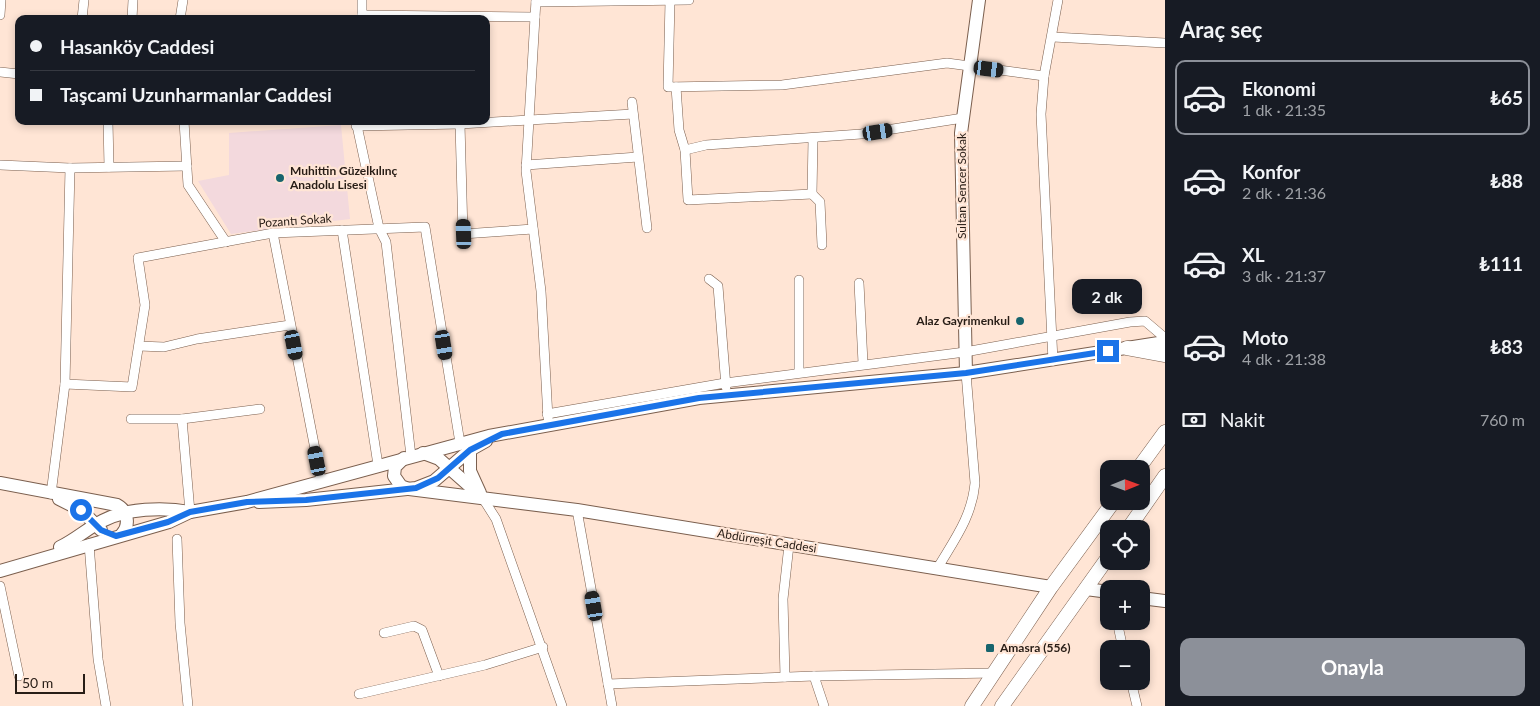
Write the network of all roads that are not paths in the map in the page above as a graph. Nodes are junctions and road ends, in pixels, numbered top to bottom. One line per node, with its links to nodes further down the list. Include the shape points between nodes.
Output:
1 (84, 0): 12 (street)
2 (133, 0): 13 (street)
3 (183, 0): 14 (street)
4 (362, 0): 15 (street)
5 (675, 0): 6 (street); 10 (street); 24 (street, via 668,87)
6 (689, 0)
7 (979, 0): 20 (main road, Sultan Sencer Sokak)
8 (1058, 0): 18 (street)
9 (1, 1): 11 (street)
10 (536, 1): 17 (street)
11 (0, 15)
12 (82, 15)
13 (132, 15)
14 (181, 15)
15 (362, 15)
16 (490, 17): 17 (street)
17 (535, 17): 28 (street)
18 (1053, 37): 19 (street); 23 (street)
19 (1165, 43)
20 (970, 67): 23 (street); 24 (street, via 947,64 782,85); 27 (main road, Sultan Sencer Sokak)
21 (0, 72): 22 (street)
22 (15, 74)
23 (1044, 76): 54 (street, via 1041,114)
24 (676, 87): 35 (street, via 679,130)
25 (632, 102): 26 (street)
26 (633, 114): 28 (street); 36 (street)
27 (964, 118): 34 (street); 59 (main road, Sultan Sencer Sokak, via 961,133)
28 (528, 120): 29 (street); 38 (street)
29 (490, 122)
30 (108, 125): 40 (street)
31 (184, 125): 39 (street)
32 (356, 125): 43 (street)
33 (460, 125): 45 (street, via 464,234)
34 (813, 139): 35 (street, via 706,145); 42 (street)
35 (685, 150): 42 (street, via 688,200)
36 (638, 157): 38 (street); 44 (street)
37 (0, 165): 41 (street)
38 (526, 165): 45 (street)
39 (187, 166): 40 (street); 48 (street, via 188,185)
40 (109, 167): 41 (street)
41 (70, 168): 65 (street)
42 (812, 194): 49 (street, via 820,202)
43 (379, 228): 46 (street, Pozantı Sokak); 72 (street, Pozantı Sokak, via 425,227); 73 (street, via 386,242)
44 (647, 228)
45 (533, 229): 70 (street, via 541,291)
46 (342, 230): 47 (street, Pozantı Sokak); 75 (street)
47 (273, 233): 48 (street, Pozantı Sokak); 53 (street)
48 (226, 242): 57 (street, Pozantı Sokak, via 138,258 145,305)
49 (822, 245)
50 (710, 279): 66 (street, via 718,286)
51 (799, 280): 63 (street)
52 (859, 283): 62 (street)
53 (290, 325): 57 (street, via 164,347); 78 (street)
54 (1051, 337): 55 (street, via 1145,321); 59 (street); 61 (street)
55 (1165, 338)
56 (1165, 342): 58 (main road)
57 (139, 346): 65 (street, via 132,387)
58 (1127, 348): 60 (main road); 61 (main road)
59 (965, 352): 62 (street); 64 (main road, Sultan Sencer Sokak)
60 (1165, 355)
61 (1053, 361): 64 (main road)
62 (862, 363): 63 (street)
63 (799, 371): 66 (street)
64 (966, 373): 66 (main road); 95 (street, via 974,499 970,515)
65 (65, 384): 81 (street)
66 (726, 389): 70 (main road, via 686,400)
67 (260, 409): 69 (street)
68 (131, 419): 69 (street)
69 (182, 419): 88 (street)
70 (548, 420): 72 (main road)
71 (1165, 432): 74 (main road)
72 (465, 446): 73 (main road, Abdürreşit Caddesi); 76 (main road); 82 (main road, via 472,478)
73 (413, 455): 75 (main road, Abdürreşit Caddesi); 76 (main road, via 434,456); 80 (main road, via 395,467 394,476 401,486)
74 (1145, 460)
75 (378, 465): 78 (main road, Abdürreşit Caddesi)
76 (449, 468): 80 (main road, via 428,484); 82 (main road)
77 (1165, 476): 89 (main road)
78 (321, 480): 83 (main road, Abdürreşit Caddesi)
79 (0, 483): 81 (main road)
80 (409, 489): 82 (main road, Abdürreşit Caddesi); 83 (main road, Abdürreşit Caddesi, via 306,500)
81 (51, 494): 84 (main road); 85 (main road)
82 (482, 497): 86 (main road, Abdürreşit Caddesi); 105 (street, via 496,519)
83 (247, 502): 88 (main road, Abdürreşit Caddesi)
84 (121, 509): 88 (main road, Abdürreşit Caddesi); 90 (main road, Abdürreşit Caddesi); 91 (main road, via 126,525)
85 (81, 510): 90 (main road); 93 (main road)
86 (577, 510): 94 (main road, Abdürreşit Caddesi); 111 (street)
87 (1107, 510): 99 (main road)
88 (190, 512): 91 (main road, Abdürreşit Caddesi, via 168,522)
89 (1134, 520)
90 (96, 524): 91 (main road, via 104,532); 93 (main road, Abdürreşit Caddesi)
91 (119, 535): 93 (main road, Abdürreşit Caddesi)
92 (177, 539): 115 (street, via 180,623)
93 (83, 541): 97 (main road, Abdürreşit Caddesi); 114 (street)
94 (789, 545): 95 (main road, Abdürreşit Caddesi); 110 (street, via 784,599)
95 (937, 569): 99 (main road, Abdürreşit Caddesi)
96 (1100, 569): 100 (main road)
97 (0, 571)
98 (0, 586): 107 (street)
99 (1051, 588): 106 (main road)
100 (1086, 589): 101 (main road); 120 (main road)
101 (1100, 591)
102 (1150, 599): 103 (main road)
103 (1165, 601)
104 (384, 633): 108 (street, via 414,626 422,630)
105 (543, 647): 108 (street); 116 (street)
106 (995, 673): 109 (street); 119 (main road)
107 (19, 676)
108 (438, 676): 113 (street)
109 (814, 676): 110 (street); 118 (street)
110 (785, 677): 111 (street)
111 (608, 684): 117 (street)
112 (1133, 690): 121 (street)
113 (359, 694)
114 (106, 706)
115 (188, 706)
116 (562, 706)
117 (612, 706)
118 (824, 706)
119 (972, 706)
120 (1002, 706)
121 (1137, 706)

